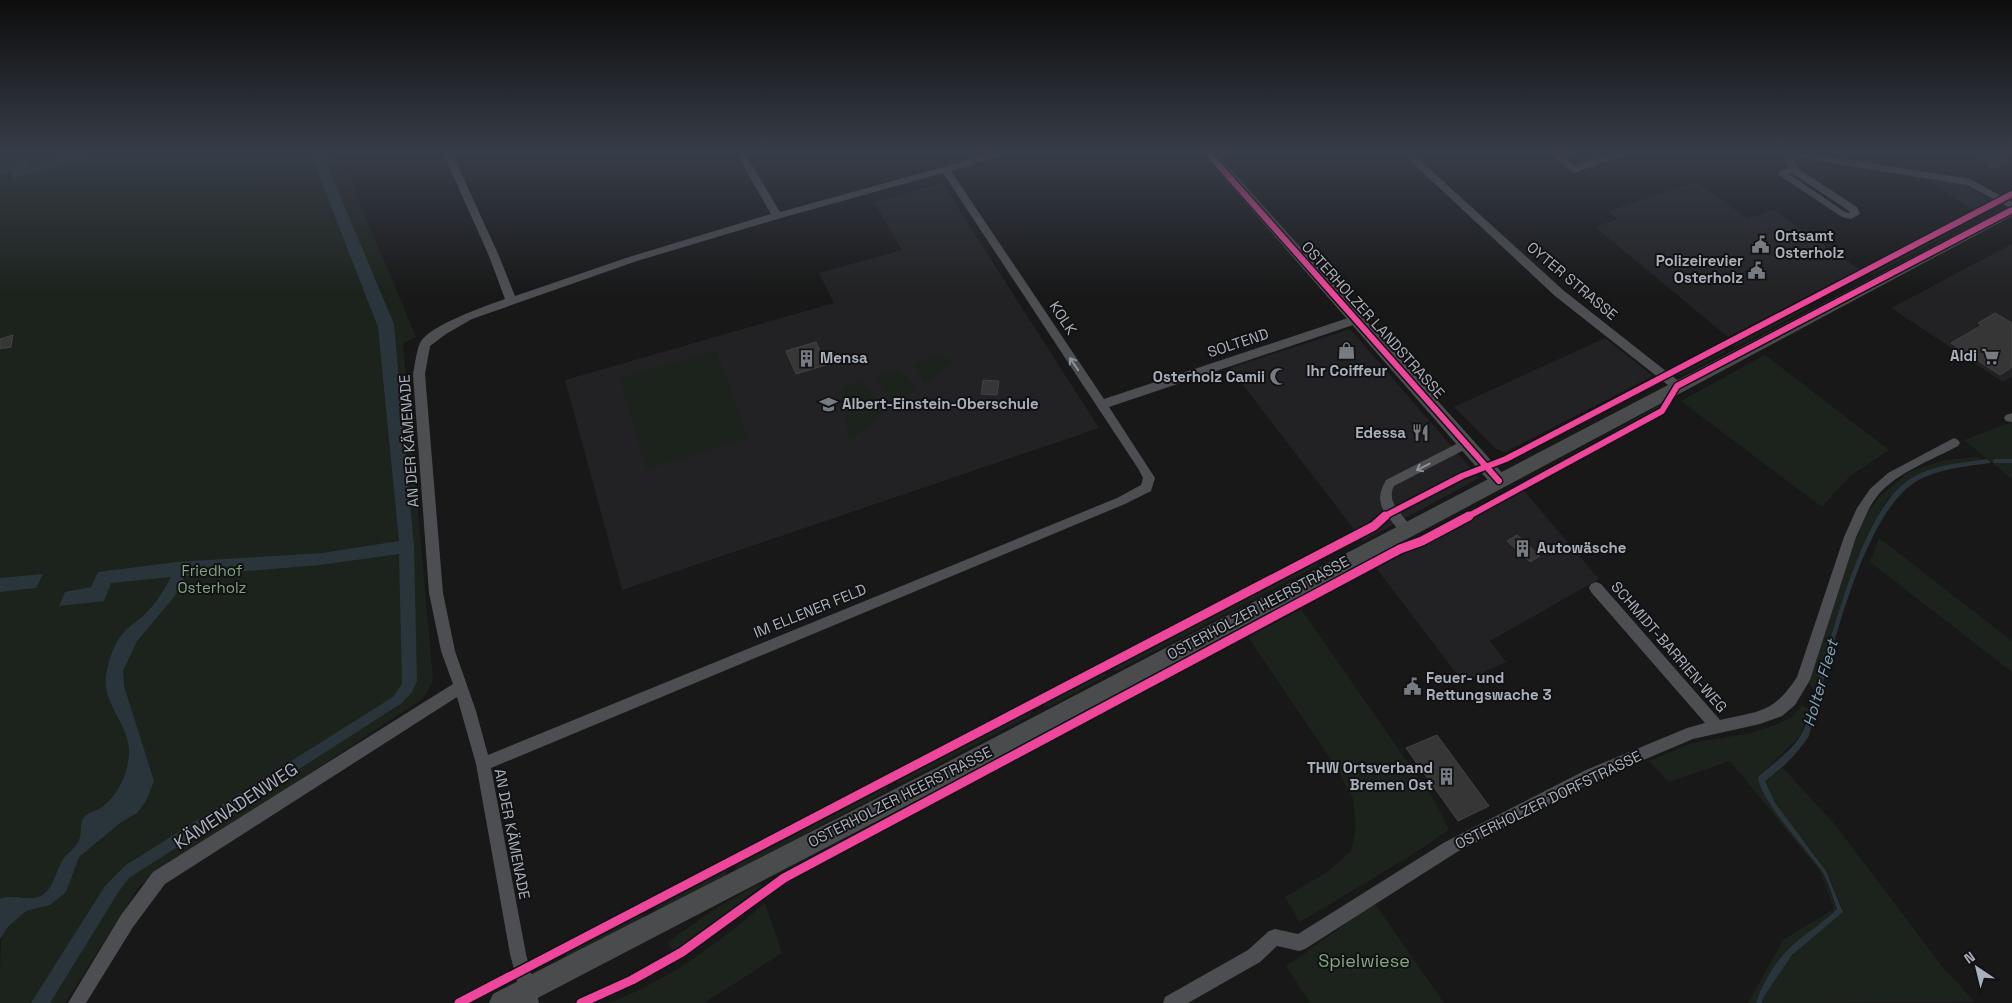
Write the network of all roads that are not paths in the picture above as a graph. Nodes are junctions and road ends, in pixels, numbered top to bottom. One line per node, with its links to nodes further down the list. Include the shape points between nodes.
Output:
1 (468, 200): 11 (street)
2 (767, 200): 10 (street)
3 (836, 200): 10 (street, AN DER KÄMENADE)
4 (966, 200): 14 (street, KOLK, one-way to 4)
5 (1249, 200): 12 (main road, OSTERHOLZER LANDSTRASSE)
6 (1457, 200): 13 (street, OYTER STRASSE, via 1559,292)
7 (1821, 200): 8 (street, via 1842,214 1855,214)
8 (1839, 200)
9 (2012, 210): 13 (main road, OSTERHOLZER HEERSTRASSE)
10 (777, 216): 11 (street, AN DER KÄMENADE)
11 (511, 300): 21 (street, AN DER KÄMENADE, via 468,316 425,344 419,374 436,593 448,651)
12 (1356, 320): 14 (street, SOLTEND); 16 (main road, OSTERHOLZER LANDSTRASSE)
13 (1677, 386): 17 (main road, OSTERHOLZER HEERSTRASSE)
14 (1101, 405): 18 (street, KOLK, via 1143,467 1149,478)
15 (1954, 443): 22 (street, OSTERHOLZER DORFSTRASSE, via 1892,476 1874,492 1861,512 1803,680 1790,700 1760,717)
16 (1466, 444): 17 (main road, OSTERHOLZER LANDSTRASSE); 19 (street, one-way to 19, via 1390,483 1385,502)
17 (1499, 481): 19 (main road, OSTERHOLZER HEERSTRASSE)
18 (1148, 485): 23 (street, IM ELLENER FELD, via 1121,501)
19 (1406, 529): 24 (main road, OSTERHOLZER HEERSTRASSE)
20 (1596, 588): 22 (street, SCHMIDT-BARRIEN-WEG)
21 (460, 686): 23 (street, AN DER KÄMENADE, via 470,711); 25 (street, KÄMENADENWEG, via 159,878 127,920)
22 (1717, 727): 27 (street, OSTERHOLZER DORFSTRASSE, via 1692,733 1591,775 1451,847 1299,943 1275,937 1254,956)
23 (482, 764): 24 (street, AN DER KÄMENADE)
24 (529, 996): 26 (main road, OSTERHOLZER HEERSTRASSE)
25 (76, 1003)
26 (502, 1003)
27 (1171, 1003)

